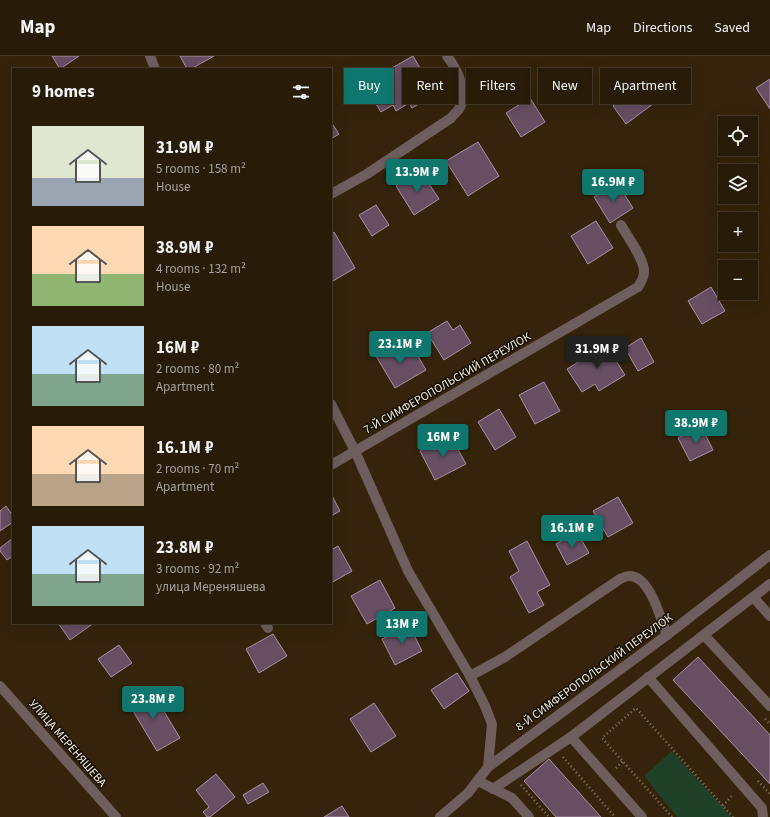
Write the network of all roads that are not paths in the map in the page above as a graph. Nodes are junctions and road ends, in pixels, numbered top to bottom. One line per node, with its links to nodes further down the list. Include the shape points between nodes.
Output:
1 (150, 56): 3 (street)
2 (447, 56): 4 (street, via 462,87 460,109 451,118 367,174)
3 (155, 68)
4 (332, 193)
5 (621, 225): 7 (street, 7-Й СИМФЕРОПОЛЬСКИЙ ПЕРЕУЛОК, via 643,264 643,280 638,287)
6 (332, 406): 7 (street)
7 (355, 451): 8 (street, 7-Й СИМФЕРОПОЛЬСКИЙ ПЕРЕУЛОК); 15 (street, via 408,571)
8 (332, 464)
9 (770, 555): 14 (street, 8-Й СИМФЕРОПОЛЬСКИЙ ПЕРЕУЛОК)
10 (770, 584): 11 (street)
11 (754, 598): 12 (street); 13 (street)
12 (770, 616)
13 (704, 635): 16 (street); 18 (street)
14 (667, 636): 15 (street, via 650,591 644,582 629,576 620,579 505,657); 20 (street, 8-Й СИМФЕРОПОЛЬСКИЙ ПЕРЕУЛОК)
15 (470, 676): 20 (street, via 492,724)
16 (648, 677): 19 (street); 27 (street, via 762,808)
17 (0, 686): 24 (street, УЛИЦА МЕРЕНЯШЕВА)
18 (770, 706)
19 (571, 737): 22 (street); 26 (street)
20 (488, 767): 21 (street, 8-Й СИМФЕРОПОЛЬСКИЙ ПЕРЕУЛОК)
21 (478, 781): 22 (street); 23 (street, 8-Й СИМФЕРОПОЛЬСКИЙ ПЕРЕУЛОК)
22 (493, 789): 25 (street, via 512,798)
23 (444, 816)
24 (116, 817)
25 (529, 817)
26 (642, 817)
27 (763, 817)

